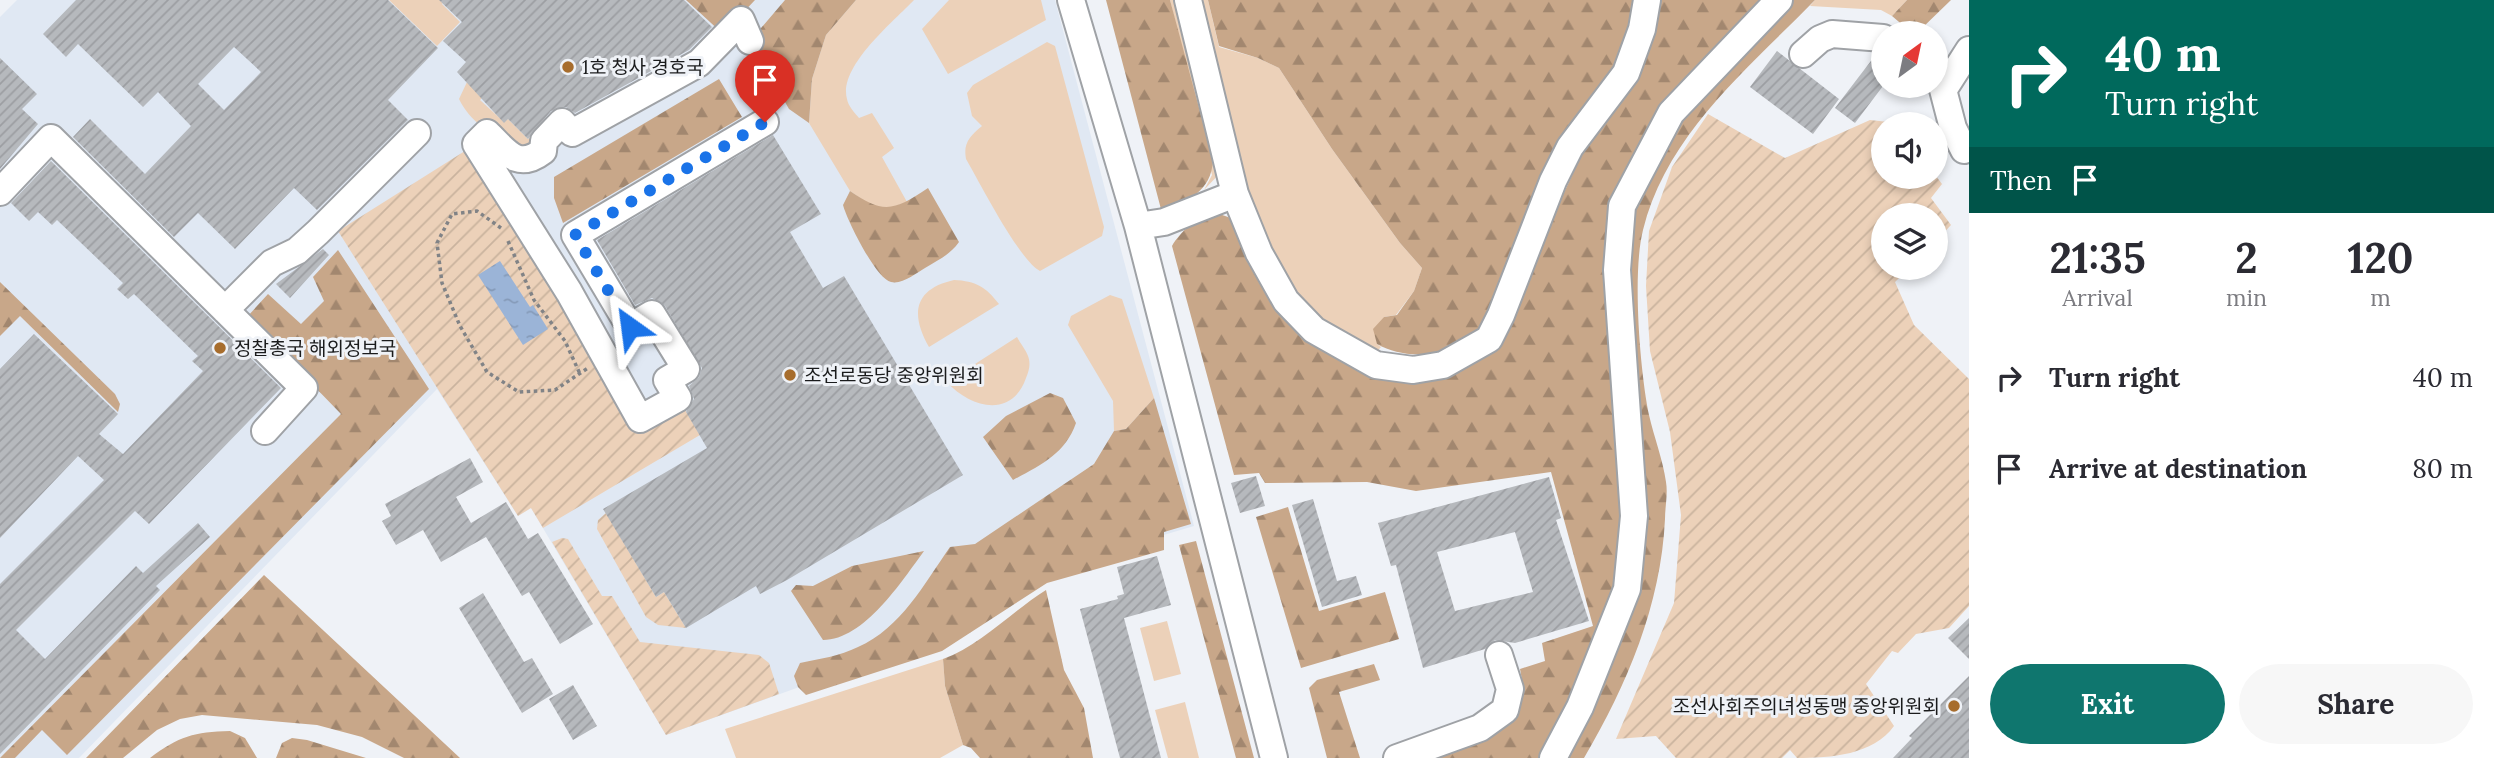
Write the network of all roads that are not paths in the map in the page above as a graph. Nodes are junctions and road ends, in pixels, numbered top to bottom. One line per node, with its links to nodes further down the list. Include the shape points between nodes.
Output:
1 (1071, 0): 16 (street)
2 (1188, 0): 15 (street)
3 (1647, 0): 15 (street, via 1626,72 1570,147 1552,181 1489,339 1443,365 1413,370 1376,365 1314,330 1286,301 1259,253)
4 (1779, 0): 22 (street, via 1671,113 1622,206 1618,270 1634,516 1627,589 1580,707)
5 (1871, 37): 8 (street, via 1832,34)
6 (750, 41): 11 (street, via 741,20 699,63 572,133 562,122 544,141 543,151 524,161 514,158 487,133 476,144 606,355 640,419 678,398 667,380 686,369 652,314 630,327 575,235)
7 (1969, 50): 9 (street)
8 (1803, 54)
9 (1948, 72)
10 (1945, 98): 13 (street, via 1964,150)
11 (765, 122)
12 (417, 133): 17 (street, via 318,232 297,251 272,263)
13 (1969, 146)
14 (0, 192): 17 (street, via 51,138)
15 (1235, 194): 16 (street, via 1164,222)
16 (1138, 226): 20 (street)
17 (225, 310): 18 (street, via 304,388)
18 (265, 431)
19 (1499, 655): 21 (street, via 1510,689 1505,710 1480,728)
20 (1274, 758)
21 (1397, 758)
22 (1553, 758)

